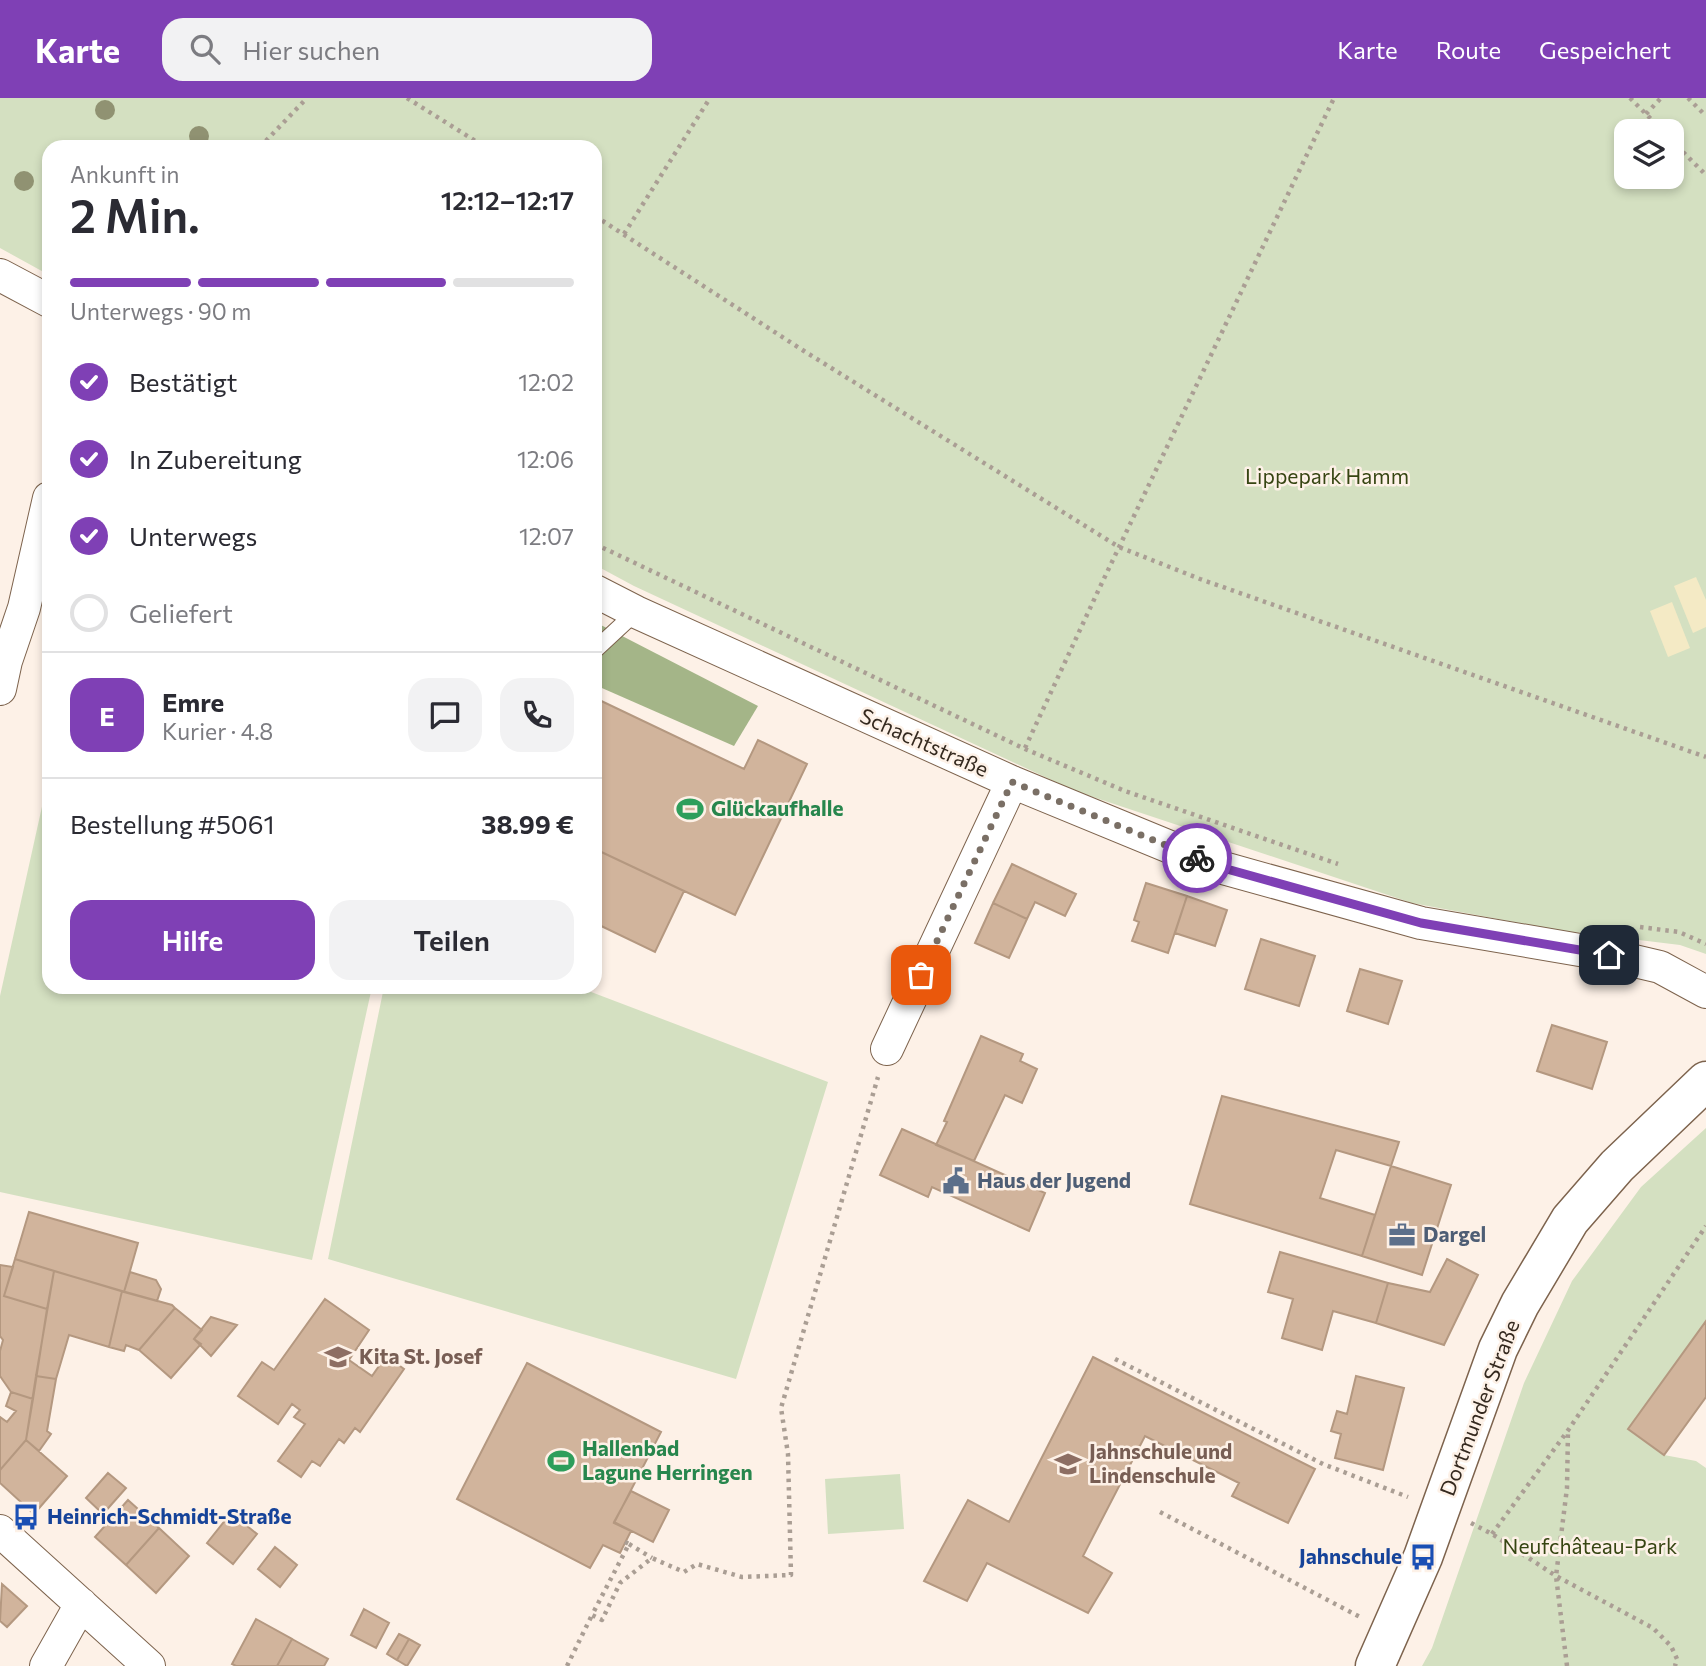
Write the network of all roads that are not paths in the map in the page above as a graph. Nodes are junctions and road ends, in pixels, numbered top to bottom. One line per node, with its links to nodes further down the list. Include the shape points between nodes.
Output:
1 (0, 275): 2 (street)
2 (42, 298)
3 (42, 529): 7 (street)
4 (602, 595): 5 (street, Schachtstraße)
5 (636, 612): 6 (lane); 8 (street, Schachtstraße)
6 (602, 644)
7 (0, 689)
8 (1012, 782): 9 (street, Schachtstraße, via 1216,866 1421,923 1660,967); 10 (street)
9 (1706, 992)
10 (887, 1049)
11 (1706, 1081): 14 (main road, Dortmunder Straße, via 1617,1166 1570,1220 1520,1304 1498,1349 1442,1508)
12 (0, 1531): 13 (street)
13 (81, 1604): 15 (street); 16 (street)
14 (1383, 1650)
15 (46, 1666)
16 (149, 1666)

